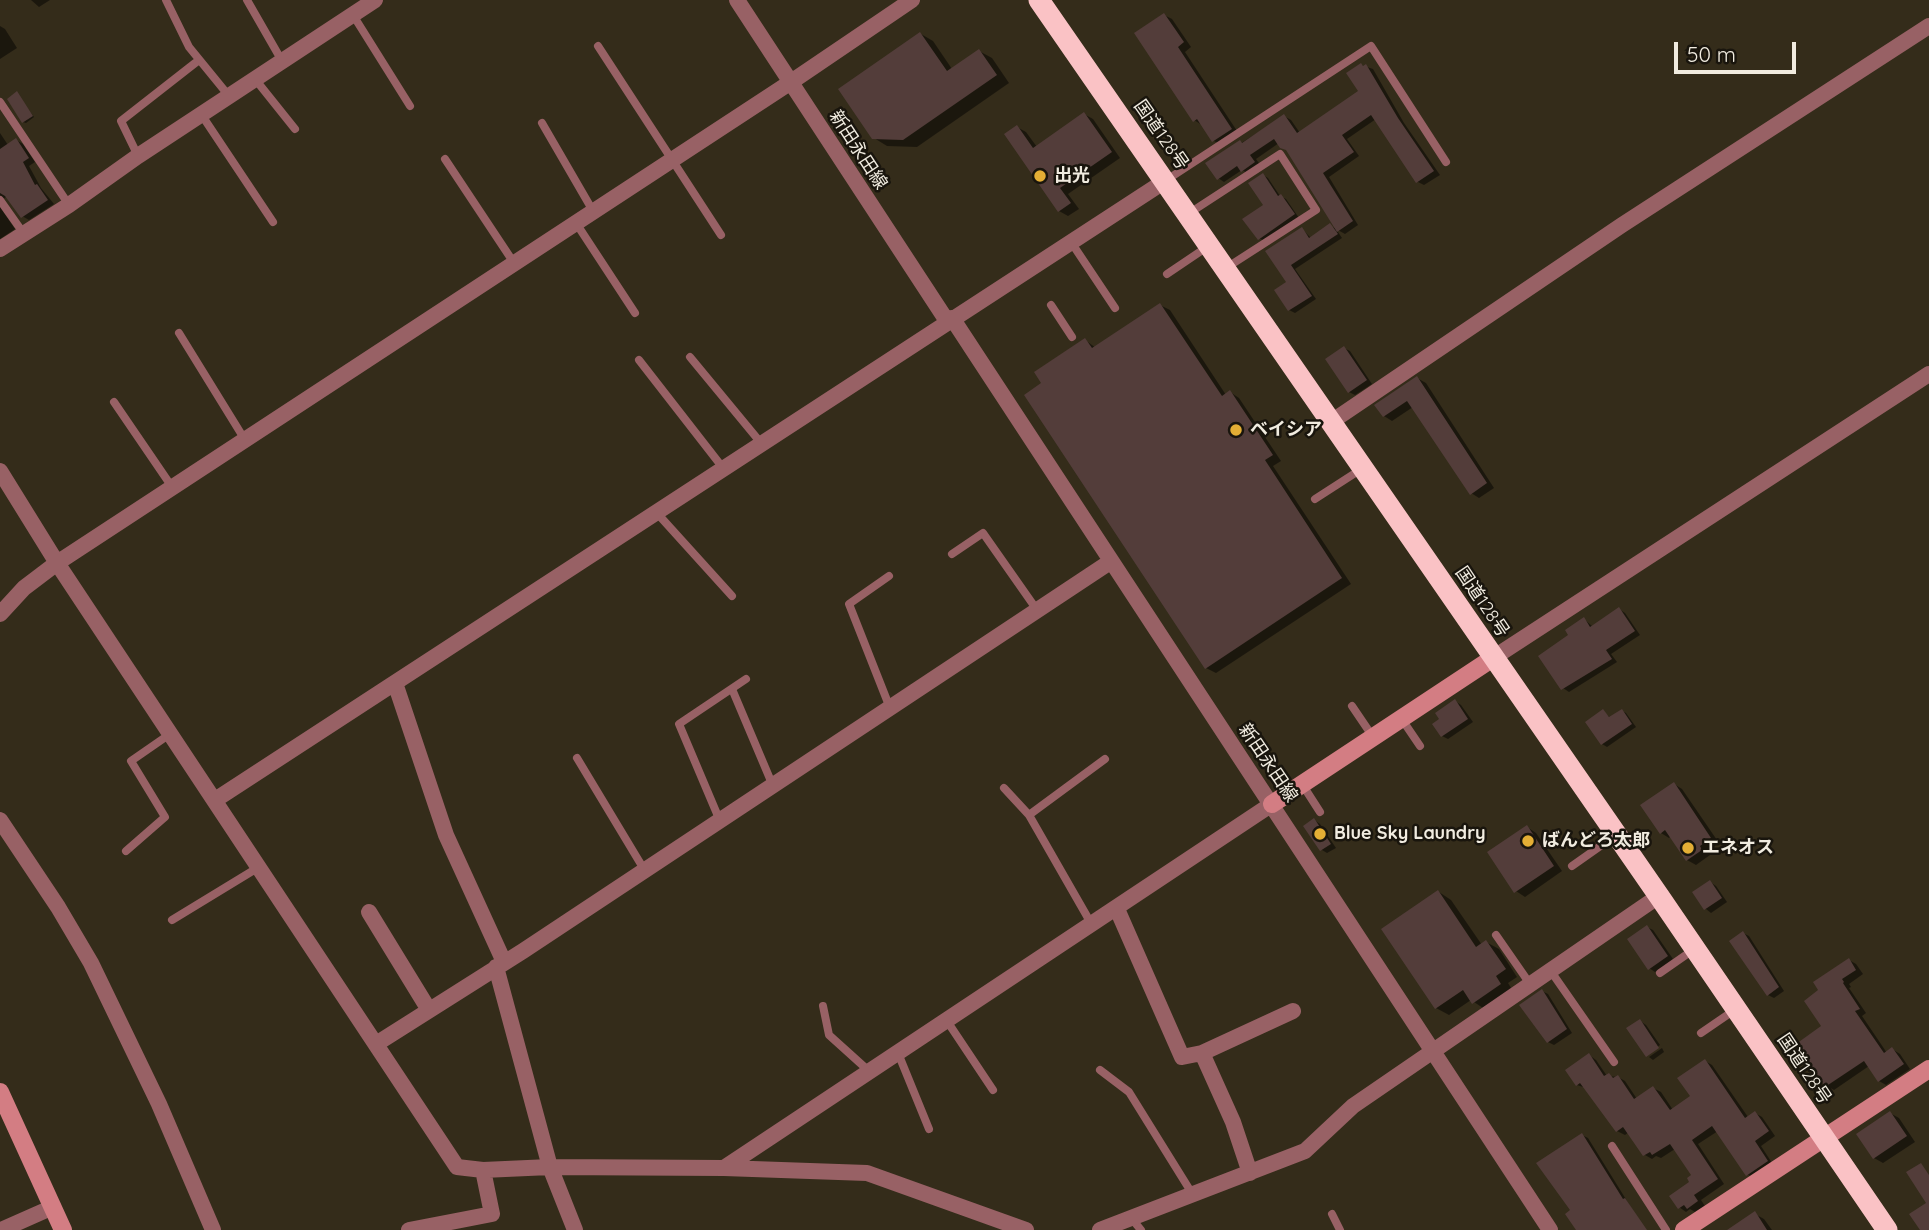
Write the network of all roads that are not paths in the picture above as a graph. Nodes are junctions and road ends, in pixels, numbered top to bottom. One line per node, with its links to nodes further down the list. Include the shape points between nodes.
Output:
1 (166, 0): 10 (lane)
2 (247, 0): 11 (lane)
3 (375, 0): 7 (street)
4 (1039, 0): 24 (highway, 国道128号)
5 (739, 1): 13 (street, 新田永田線)
6 (903, 3): 13 (street)
7 (353, 15): 11 (street); 16 (lane)
8 (1929, 26): 49 (street, via 1622,225)
9 (598, 46): 22 (lane)
10 (199, 60): 14 (lane); 20 (lane, via 121,121)
11 (282, 61): 12 (street)
12 (255, 79): 14 (street); 19 (lane)
13 (791, 82): 22 (street); 42 (street, 新田永田線)
14 (229, 96): 17 (street)
15 (0, 102): 26 (lane)
16 (410, 106)
17 (201, 114): 20 (street); 29 (lane)
18 (542, 123): 27 (lane)
19 (295, 129)
20 (138, 156): 26 (street)
21 (445, 159): 36 (lane)
22 (671, 160): 27 (street); 32 (lane)
23 (1446, 162): 24 (lane, via 1371,46)
24 (1165, 181): 28 (highway, 国道128号); 33 (street)
25 (0, 200): 31 (lane)
26 (69, 205): 31 (street)
27 (593, 211): 30 (street)
28 (1188, 214): 34 (highway, 国道128号); 37 (lane, via 1280,154 1316,210)
29 (273, 222)
30 (576, 223): 36 (street); 41 (lane)
31 (24, 234): 35 (street)
32 (721, 235)
33 (1071, 242): 40 (lane); 42 (street)
34 (1209, 246): 37 (highway, 国道128号); 38 (lane)
35 (0, 249)
36 (514, 263): 50 (street)
37 (1225, 268): 49 (highway, 国道128号)
38 (1167, 274)
39 (1051, 305): 44 (lane)
40 (1115, 309)
41 (635, 313)
42 (950, 320): 51 (street); 59 (street, 新田永田線)
43 (179, 334): 50 (lane)
44 (1072, 337)
45 (690, 358): 51 (lane)
46 (639, 360): 52 (lane)
47 (1929, 374): 65 (street)
48 (114, 402): 55 (lane)
49 (1331, 422): 53 (highway, 国道128号)
50 (244, 440): 55 (street)
51 (761, 443): 52 (street)
52 (723, 468): 57 (street)
53 (1363, 468): 56 (lane); 65 (highway, 国道128号)
54 (0, 471): 60 (street)
55 (172, 487): 60 (street)
56 (1315, 499)
57 (656, 512): 62 (lane); 67 (street)
58 (952, 554): 63 (lane, via 983,533)
59 (1110, 562): 63 (street); 81 (street, 新田永田線)
60 (57, 563): 64 (street); 72 (street)
61 (889, 576): 70 (lane, via 849,604)
62 (732, 596)
63 (1037, 610): 70 (street)
64 (0, 614)
65 (1493, 658): 71 (street); 86 (highway, 国道128号)
66 (746, 680): 68 (lane)
67 (395, 683): 80 (street); 98 (street, via 446,835)
68 (732, 689): 78 (lane); 85 (lane, via 679,724)
69 (1352, 706): 73 (lane)
70 (890, 708): 78 (street)
71 (1401, 718): 73 (street); 74 (lane)
72 (170, 734): 80 (street); 87 (lane, via 131,761 165,817)
73 (1373, 737): 77 (street)
74 (1420, 746)
75 (577, 758): 90 (lane)
76 (1105, 759): 83 (lane)
77 (1302, 784): 81 (street); 82 (lane)
78 (773, 786): 85 (street)
79 (1004, 788): 83 (lane)
80 (215, 800): 89 (street)
81 (1272, 804): 92 (street); 109 (street, 新田永田線)
82 (1320, 812)
83 (1029, 815): 95 (lane)
84 (0, 820): 131 (street, via 91,963)
85 (720, 821): 90 (street)
86 (1617, 835): 88 (lane); 91 (highway, 国道128号)
87 (126, 851)
88 (1572, 866)
89 (259, 867): 94 (lane); 108 (street)
90 (645, 871): 98 (street)
91 (1659, 895): 97 (highway, 国道128号); 99 (street)
92 (1117, 909): 95 (street); 111 (street, via 1182,1057)
93 (369, 912): 104 (street)
94 (172, 920)
95 (1092, 925): 106 (street)
96 (1496, 935): 101 (lane)
97 (1695, 948): 100 (lane); 103 (highway, 国道128号)
98 (500, 965): 104 (street); 121 (street)
99 (1550, 970): 101 (street); 112 (lane)
100 (1660, 972)
101 (1530, 984): 109 (street)
102 (823, 1006): 115 (lane, via 829,1035)
103 (1736, 1009): 107 (lane); 119 (highway, 国道128号)
104 (429, 1010): 108 (street)
105 (1293, 1011): 111 (street)
106 (947, 1021): 110 (street); 116 (lane)
107 (1701, 1033)
108 (376, 1044): 123 (street, via 457,1167)
109 (1432, 1050): 124 (street, via 1353,1106 1305,1151); 137 (street, 新田永田線)
110 (898, 1053): 115 (street); 118 (lane)
111 (1202, 1053): 124 (street)
112 (1614, 1062)
113 (1929, 1069): 119 (street)
114 (1100, 1070): 125 (lane, via 1129,1092)
115 (870, 1072): 122 (street)
116 (993, 1090)
117 (0, 1092): 126 (street)
118 (929, 1129)
119 (1824, 1138): 139 (street); 140 (highway, 国道128号)
120 (1612, 1146): 138 (lane)
121 (550, 1167): 122 (street); 123 (street); 133 (street)
122 (724, 1168): 134 (street, via 867,1173)
123 (483, 1170): 132 (street, via 492,1214)
124 (1250, 1172): 125 (street)
125 (1193, 1195): 128 (street)
126 (53, 1207): 129 (street); 130 (street)
127 (1332, 1214): 136 (lane)
128 (1137, 1224): 135 (street)
129 (1, 1230)
130 (63, 1230)
131 (213, 1230)
132 (409, 1230)
133 (575, 1230)
134 (1026, 1230)
135 (1100, 1230)
136 (1340, 1230)
137 (1550, 1230)
138 (1666, 1230)
139 (1684, 1230)
140 (1887, 1230)

